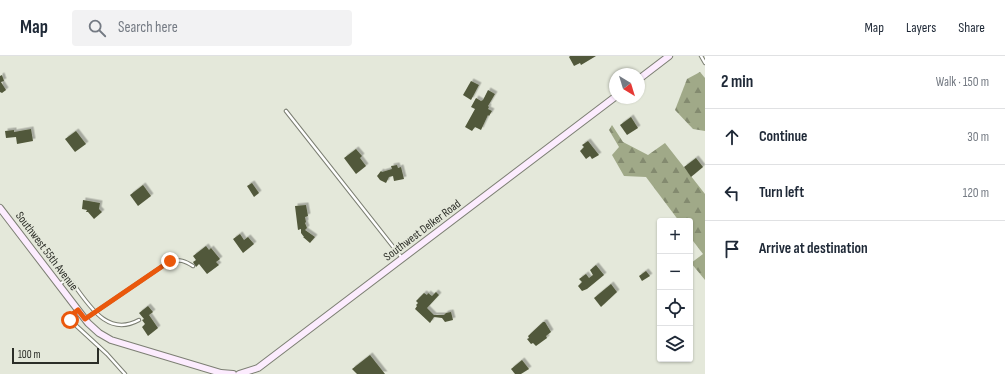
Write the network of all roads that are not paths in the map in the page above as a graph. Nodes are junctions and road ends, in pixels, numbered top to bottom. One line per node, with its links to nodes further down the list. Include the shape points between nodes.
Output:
1 (669, 56): 4 (street)
2 (701, 56): 3 (lane)
3 (705, 63)
4 (645, 74)
5 (609, 102): 8 (street, Southwest Delker Road)
6 (286, 111): 8 (lane)
7 (0, 208): 10 (street, Southwest 55th Avenue)
8 (402, 259): 15 (street, Southwest Delker Road, via 258,368)
9 (193, 266): 12 (lane, via 183,260 170,261)
10 (59, 284): 11 (street, Southwest 55th Avenue); 12 (lane, via 71,281)
11 (78, 310): 13 (street, Southwest 55th Avenue); 16 (lane, via 69,317 70,320)
12 (96, 312): 13 (lane); 14 (lane, via 105,321 114,325 124,326)
13 (85, 319): 17 (street, Southwest 55th Avenue, via 99,333 111,340 221,373)
14 (139, 320)
15 (247, 373): 18 (street, Southwest Delker Road)
16 (125, 374)
17 (233, 374)
18 (239, 374)

